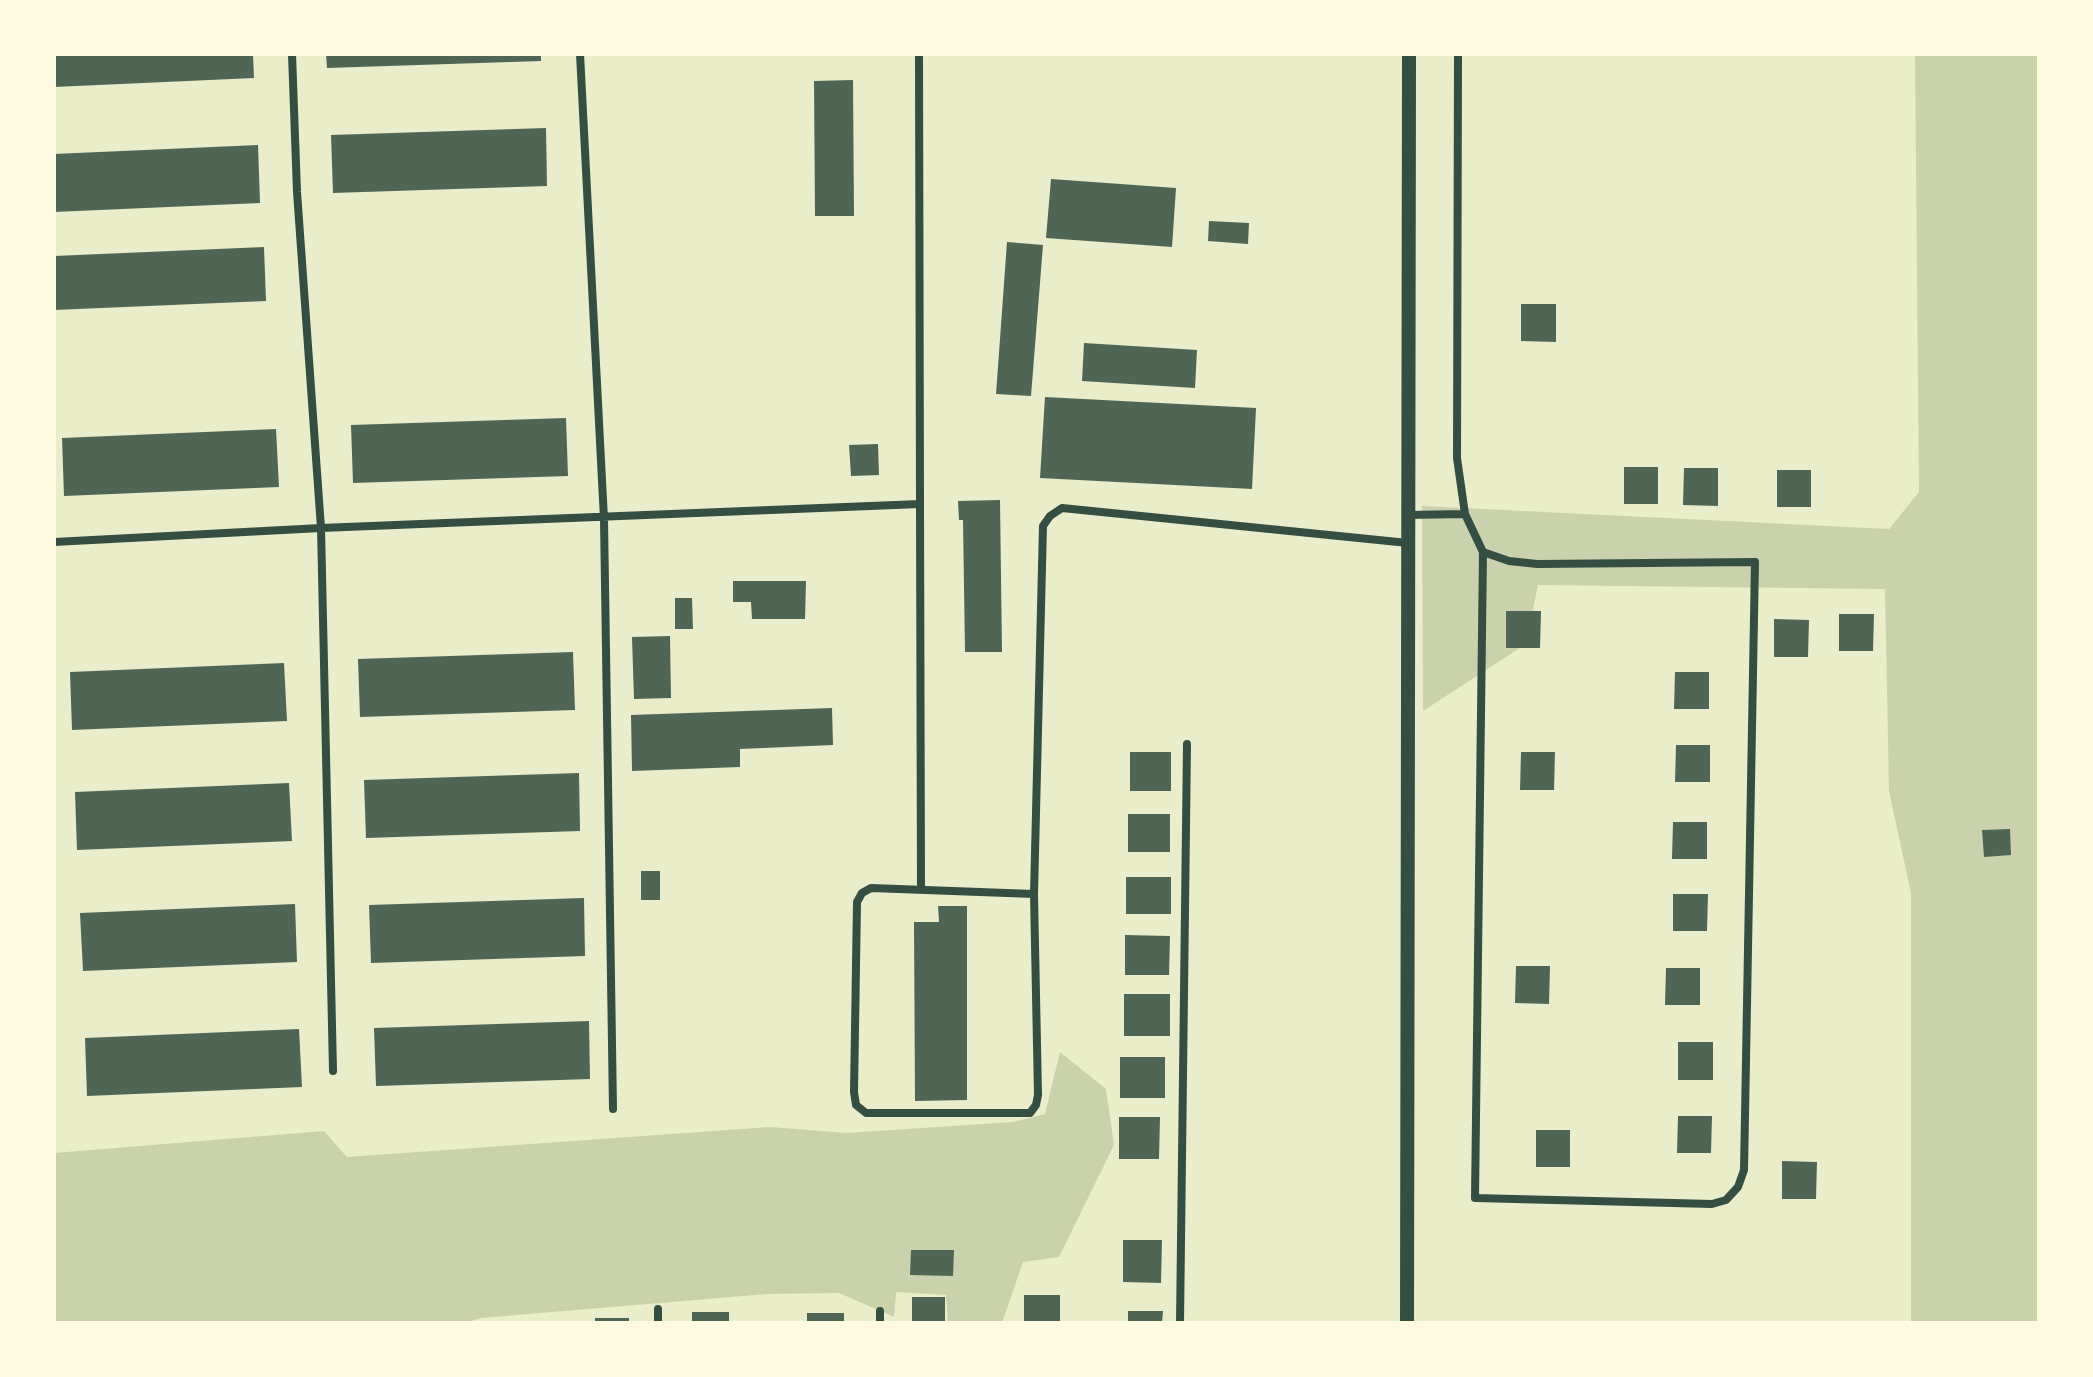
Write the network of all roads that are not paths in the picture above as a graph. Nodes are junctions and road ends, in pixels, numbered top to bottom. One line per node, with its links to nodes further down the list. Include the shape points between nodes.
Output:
1 (292, 54): 10 (street)
2 (580, 54): 9 (street)
3 (919, 54): 6 (street)
4 (1409, 54): 8 (main road)
5 (1458, 54): 7 (street, via 1457,458)
6 (920, 504): 9 (street); 15 (street)
7 (1465, 514): 8 (street); 13 (street)
8 (1408, 515): 12 (main road)
9 (604, 519): 10 (street); 18 (street)
10 (321, 528): 11 (street); 17 (street)
11 (54, 542)
12 (1408, 543): 16 (street, via 1062,508 1050,516 1043,526); 24 (main road)
13 (1483, 552): 13 (street, via 1537,564 1755,562 1744,1170 1726,1200 1712,1204 1475,1198)
14 (1187, 744): 23 (street)
15 (921, 890): 16 (street); 16 (street, via 871,888 857,902 854,1092 856,1105 866,1113 1030,1113 1038,1095)
16 (1034, 894)
17 (333, 1071)
18 (613, 1109)
19 (658, 1309): 21 (street)
20 (880, 1311): 22 (street)
21 (658, 1323)
22 (880, 1323)
23 (1180, 1323)
24 (1407, 1323)

